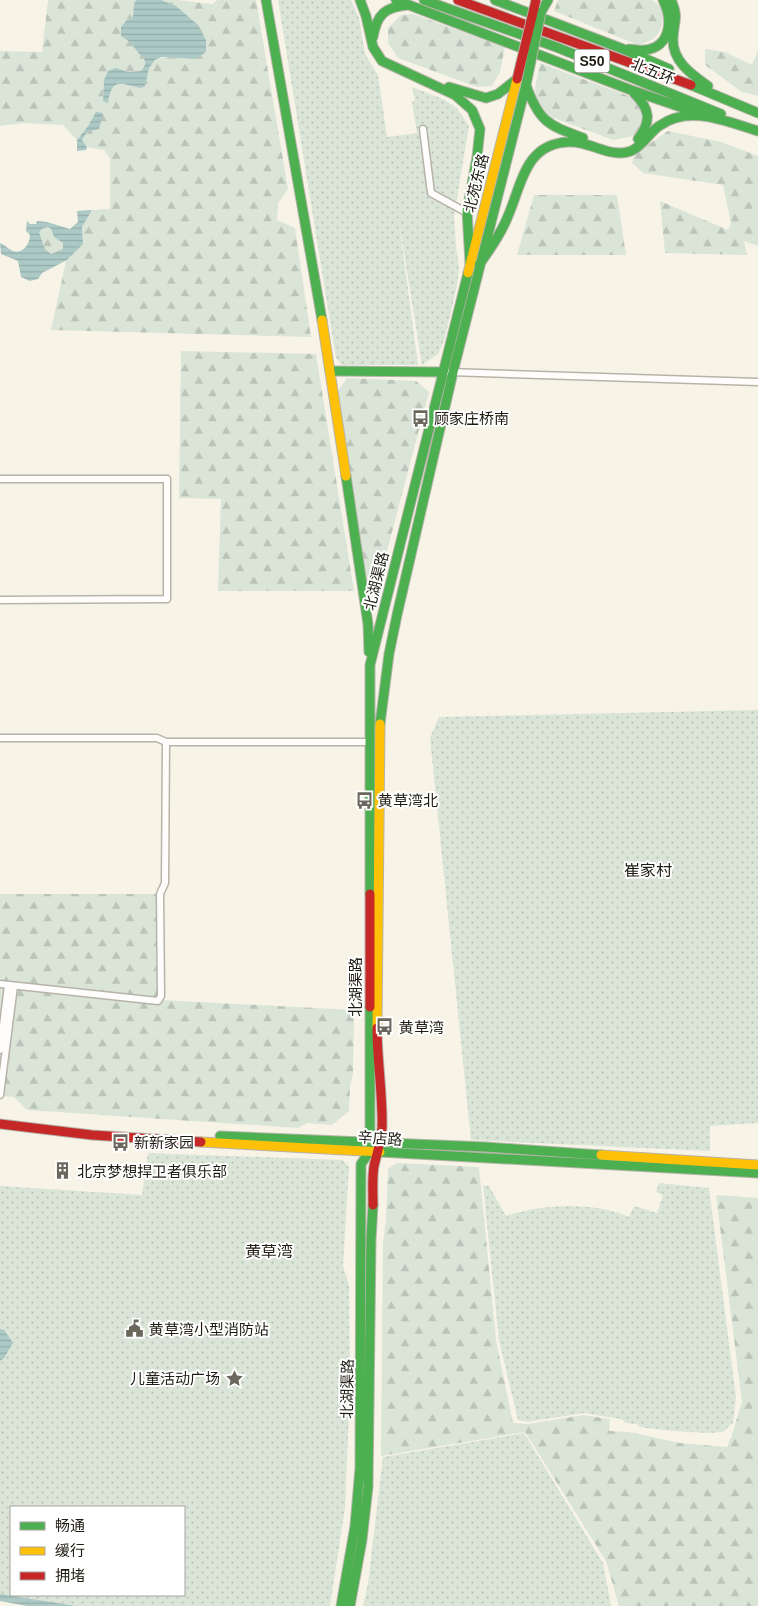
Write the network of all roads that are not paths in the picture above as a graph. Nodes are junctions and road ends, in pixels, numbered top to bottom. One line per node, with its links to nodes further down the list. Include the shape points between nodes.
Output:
1 (266, 0): 27 (main road)
2 (360, 0): 26 (main road, via 371,43 382,61 455,95 472,110 480,129 468,211)
3 (396, 0): 13 (main road)
4 (424, 0): 24 (main road, 北五环 / S50, via 556,47)
5 (458, 0): 21 (main road, 北五环 / S50, via 677,79)
6 (495, 0): 16 (main road)
7 (536, 0): 17 (main road, 北苑东路, bridge)
8 (544, 0): 14 (main road, 北苑东路)
9 (548, 0): 14 (main road)
10 (663, 0): 16 (main road, via 670,13 666,37 645,50)
11 (671, 0): 15 (main road)
12 (681, 0): 15 (main road)
13 (408, 5): 17 (main road, via 387,9 374,25 377,50 386,60 452,88 486,98 498,94); 20 (main road)
14 (541, 12): 18 (main road, 北苑东路, bridge)
15 (678, 17): 19 (main road, via 673,37 676,57)
16 (622, 49): 19 (main road)
17 (517, 78): 26 (main road, 北苑东路)
18 (526, 85): 20 (main road, via 536,111 548,124 619,148 636,142 646,131 648,116 644,103); 26 (main road, 北苑东路)
19 (708, 86): 21 (main road)
20 (631, 90): 22 (main road)
21 (758, 113)
22 (701, 114): 24 (main road); 26 (main road, via 660,126 629,152 614,153 574,141 559,142 545,149 524,173 497,240)
23 (423, 129): 25 (street, via 431,193)
24 (758, 130)
25 (464, 210)
26 (474, 264): 28 (main road, 北苑东路); 29 (main road, 北苑东路)
27 (330, 371): 28 (main road); 33 (main road, via 368,624)
28 (443, 372): 29 (street); 33 (main road, 北湖渠路)
29 (453, 372): 30 (street); 43 (main road, 北湖渠路, via 397,615 380,722 377,1046 381,1088)
30 (758, 382)
31 (0, 479): 32 (street, via 167,479 167,599)
32 (0, 600)
33 (370, 665): 36 (main road, 北湖渠路)
34 (0, 738): 35 (street, via 157,738)
35 (166, 742): 36 (street); 38 (street, via 165,883 160,894 161,996 158,1001)
36 (368, 742): 44 (main road, 北湖渠路)
37 (0, 984): 38 (street)
38 (11, 985): 39 (street); 40 (street)
39 (0, 1050)
40 (0, 1095)
41 (0, 1118): 44 (main road, 辛店路)
42 (0, 1124): 44 (main road, 辛店路, via 120,1137)
43 (380, 1142): 44 (main road, 辛店路); 45 (main road, 辛店路)
44 (373, 1149): 46 (main road, 辛店路); 47 (main road, 北湖渠路, via 361,1164 359,1477 355,1526); 48 (main road, 北湖渠路, via 368,1487)
45 (758, 1165)
46 (758, 1173)
47 (341, 1606)
48 (350, 1606)

